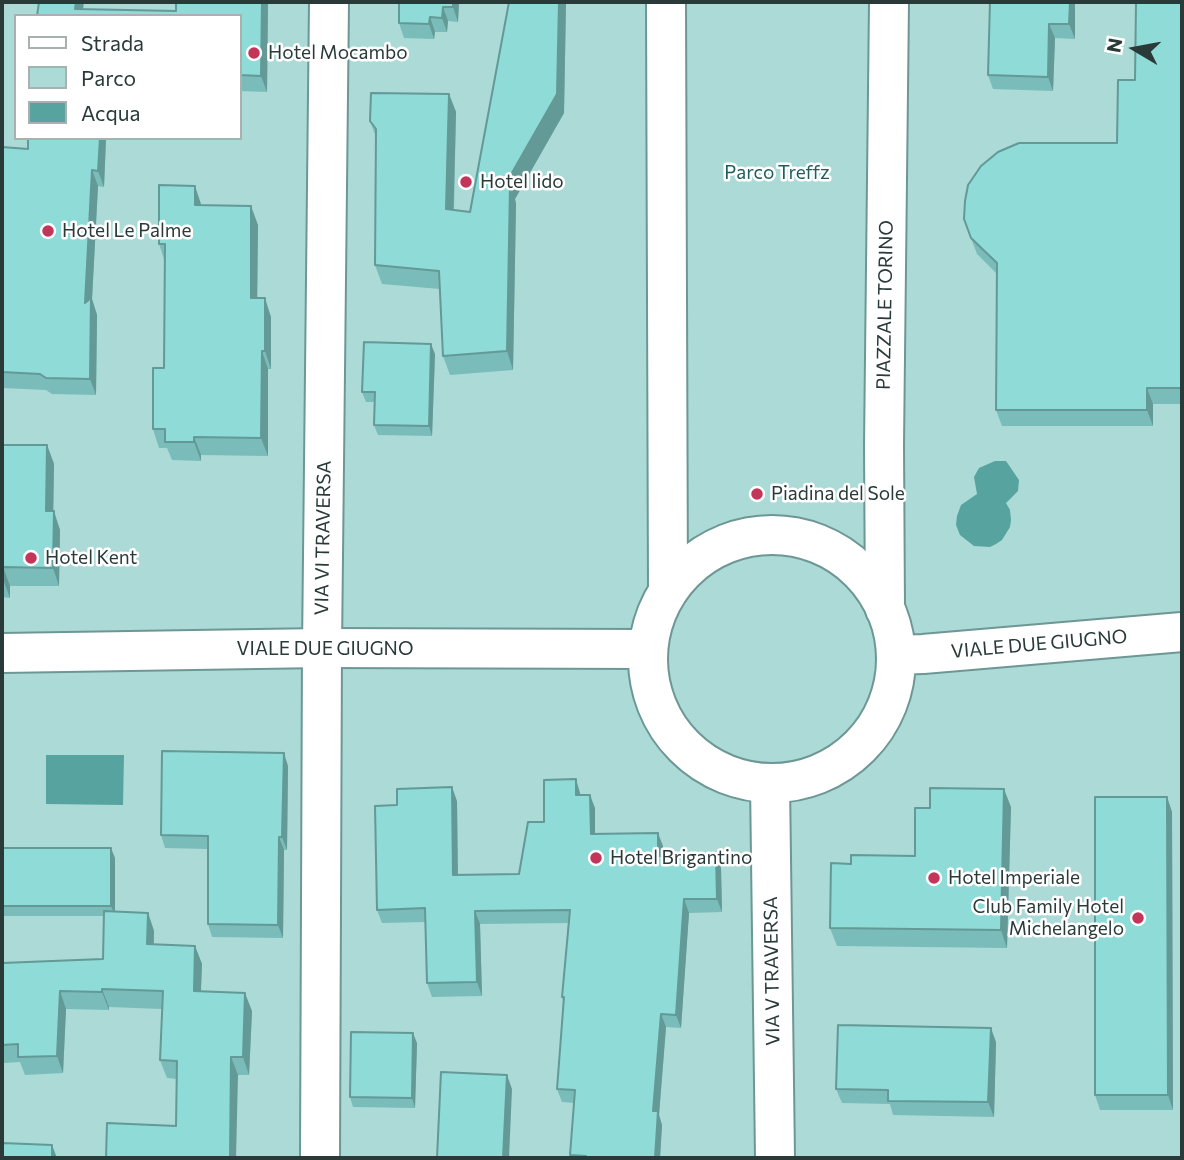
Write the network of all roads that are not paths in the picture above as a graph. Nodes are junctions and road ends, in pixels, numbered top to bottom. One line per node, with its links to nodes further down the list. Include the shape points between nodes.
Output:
1 (329, 2): 7 (street, VIA VI TRAVERSA)
2 (666, 2): 4 (street)
3 (889, 2): 5 (street, PIAZZALE TORINO)
4 (668, 591): 5 (street, via 686,568 710,551 767,534 825,546 850,562 871,584); 8 (street, via 654,619)
5 (885, 609): 10 (street)
6 (1182, 632): 10 (street, VIALE DUE GIUGNO)
7 (322, 648): 8 (street, VIALE DUE GIUGNO); 9 (street, VIALE DUE GIUGNO); 12 (street, VIA VI TRAVERSA)
8 (648, 649): 11 (street, via 657,702 668,727 695,757 731,776)
9 (2, 653)
10 (895, 655): 11 (street, via 893,683 870,735 825,771)
11 (770, 783): 13 (street, VIA V TRAVERSA)
12 (320, 1158)
13 (775, 1158)

